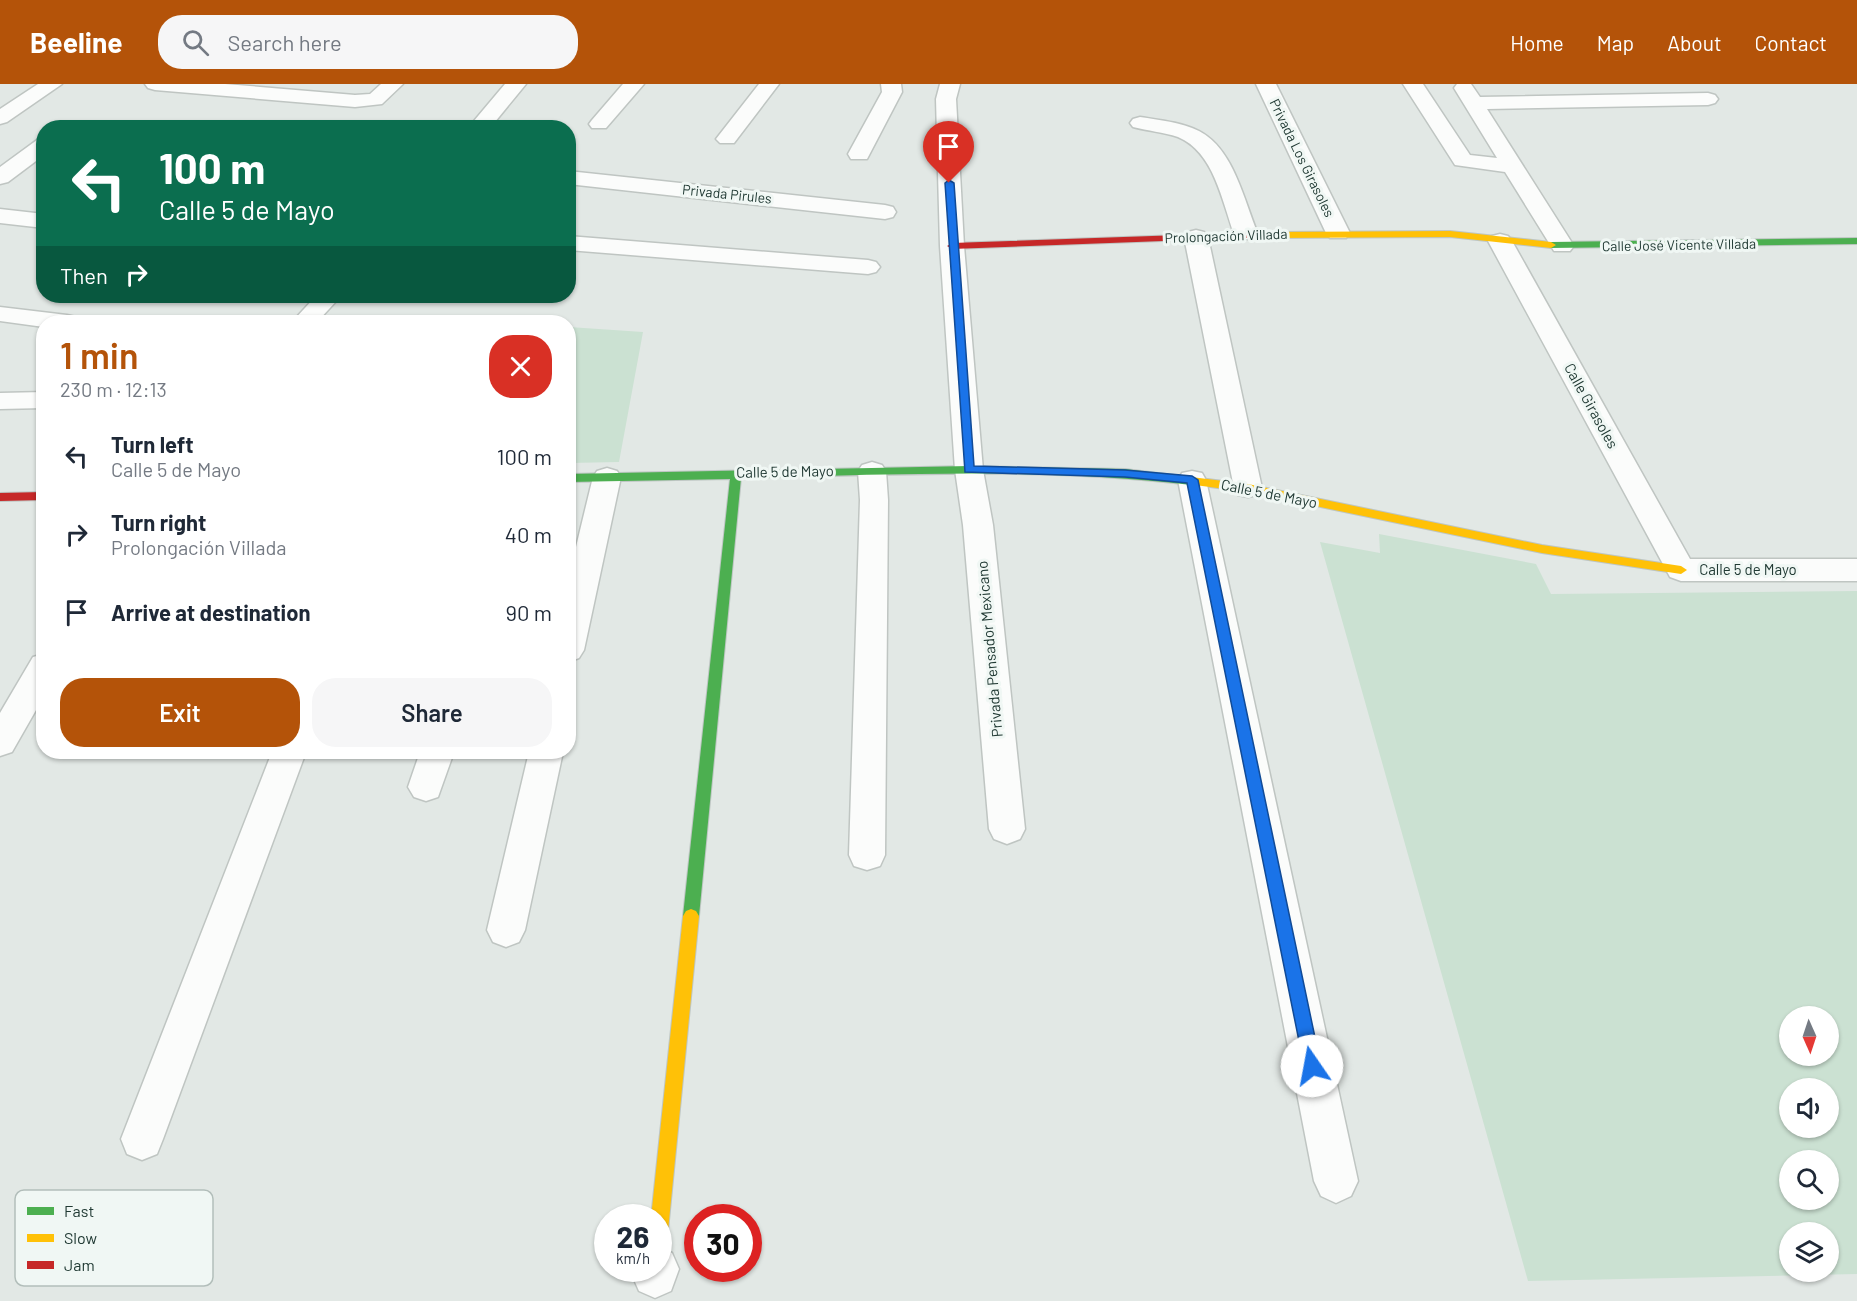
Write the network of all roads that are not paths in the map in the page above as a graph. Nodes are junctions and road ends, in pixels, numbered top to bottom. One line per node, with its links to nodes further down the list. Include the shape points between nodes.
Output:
1 (52, 84): 14 (street)
2 (155, 84): 3 (street, via 355,101 375,100)
3 (393, 84)
4 (516, 84): 15 (street)
5 (634, 84): 17 (street)
6 (769, 84): 18 (street)
7 (891, 84): 20 (street, via 892,92)
8 (950, 84): 33 (street, via 946,99)
9 (1266, 84): 27 (street, Privada Los Girasoles)
10 (1413, 84): 21 (street, via 1462,160)
11 (1462, 84): 13 (street)
12 (1708, 99): 13 (street)
13 (1474, 103): 21 (street)
14 (0, 118)
15 (485, 120)
16 (1140, 123): 28 (street, via 1181,131 1212,151)
17 (599, 124)
18 (727, 139)
19 (36, 150): 22 (street)
20 (859, 154)
21 (1513, 167): 34 (street)
22 (0, 177)
23 (576, 178): 24 (street, Privada Pirules)
24 (885, 212)
25 (0, 216): 26 (street)
26 (36, 220)
27 (1338, 233): 28 (street, Prolongación Villada); 30 (street, Prolongación Villada, via 1450,234)
28 (1245, 234): 29 (street, Prolongación Villada)
29 (1196, 237): 33 (street, Prolongación Villada); 48 (street)
30 (1500, 241): 34 (street, Calle José Vicente Villada); 51 (street, Calle Girasoles)
31 (1857, 241): 34 (street, Calle José Vicente Villada)
32 (576, 244): 35 (street)
33 (952, 246): 42 (street)
34 (1562, 246)
35 (868, 267)
36 (322, 303): 38 (street)
37 (0, 314): 39 (street)
38 (311, 315)
39 (36, 318)
40 (36, 400): 41 (street)
41 (0, 401)
42 (969, 470): 43 (street, Calle 5 de Mayo); 47 (street, Calle 5 de Mayo, via 1125,473); 60 (street, Privada Pensador Mexicano, via 978,525)
43 (872, 471): 44 (street, Calle 5 de Mayo); 61 (street)
44 (736, 473): 45 (street, Calle 5 de Mayo); 65 (street)
45 (607, 477): 46 (street, Calle 5 de Mayo); 53 (street)
46 (576, 478)
47 (1192, 480): 48 (street, Calle 5 de Mayo); 64 (street)
48 (1248, 488): 51 (street, Calle 5 de Mayo, via 1542,549)
49 (36, 496): 50 (street)
50 (0, 498)
51 (1681, 570): 52 (street, Calle 5 de Mayo)
52 (1857, 570)
53 (576, 615)
54 (36, 680): 55 (street)
55 (0, 743)
56 (286, 759): 63 (street)
57 (435, 759): 59 (street)
58 (544, 759): 62 (street)
59 (426, 787)
60 (1008, 829)
61 (867, 855)
62 (506, 930)
63 (142, 1139)
64 (1336, 1181)
65 (662, 1204)

